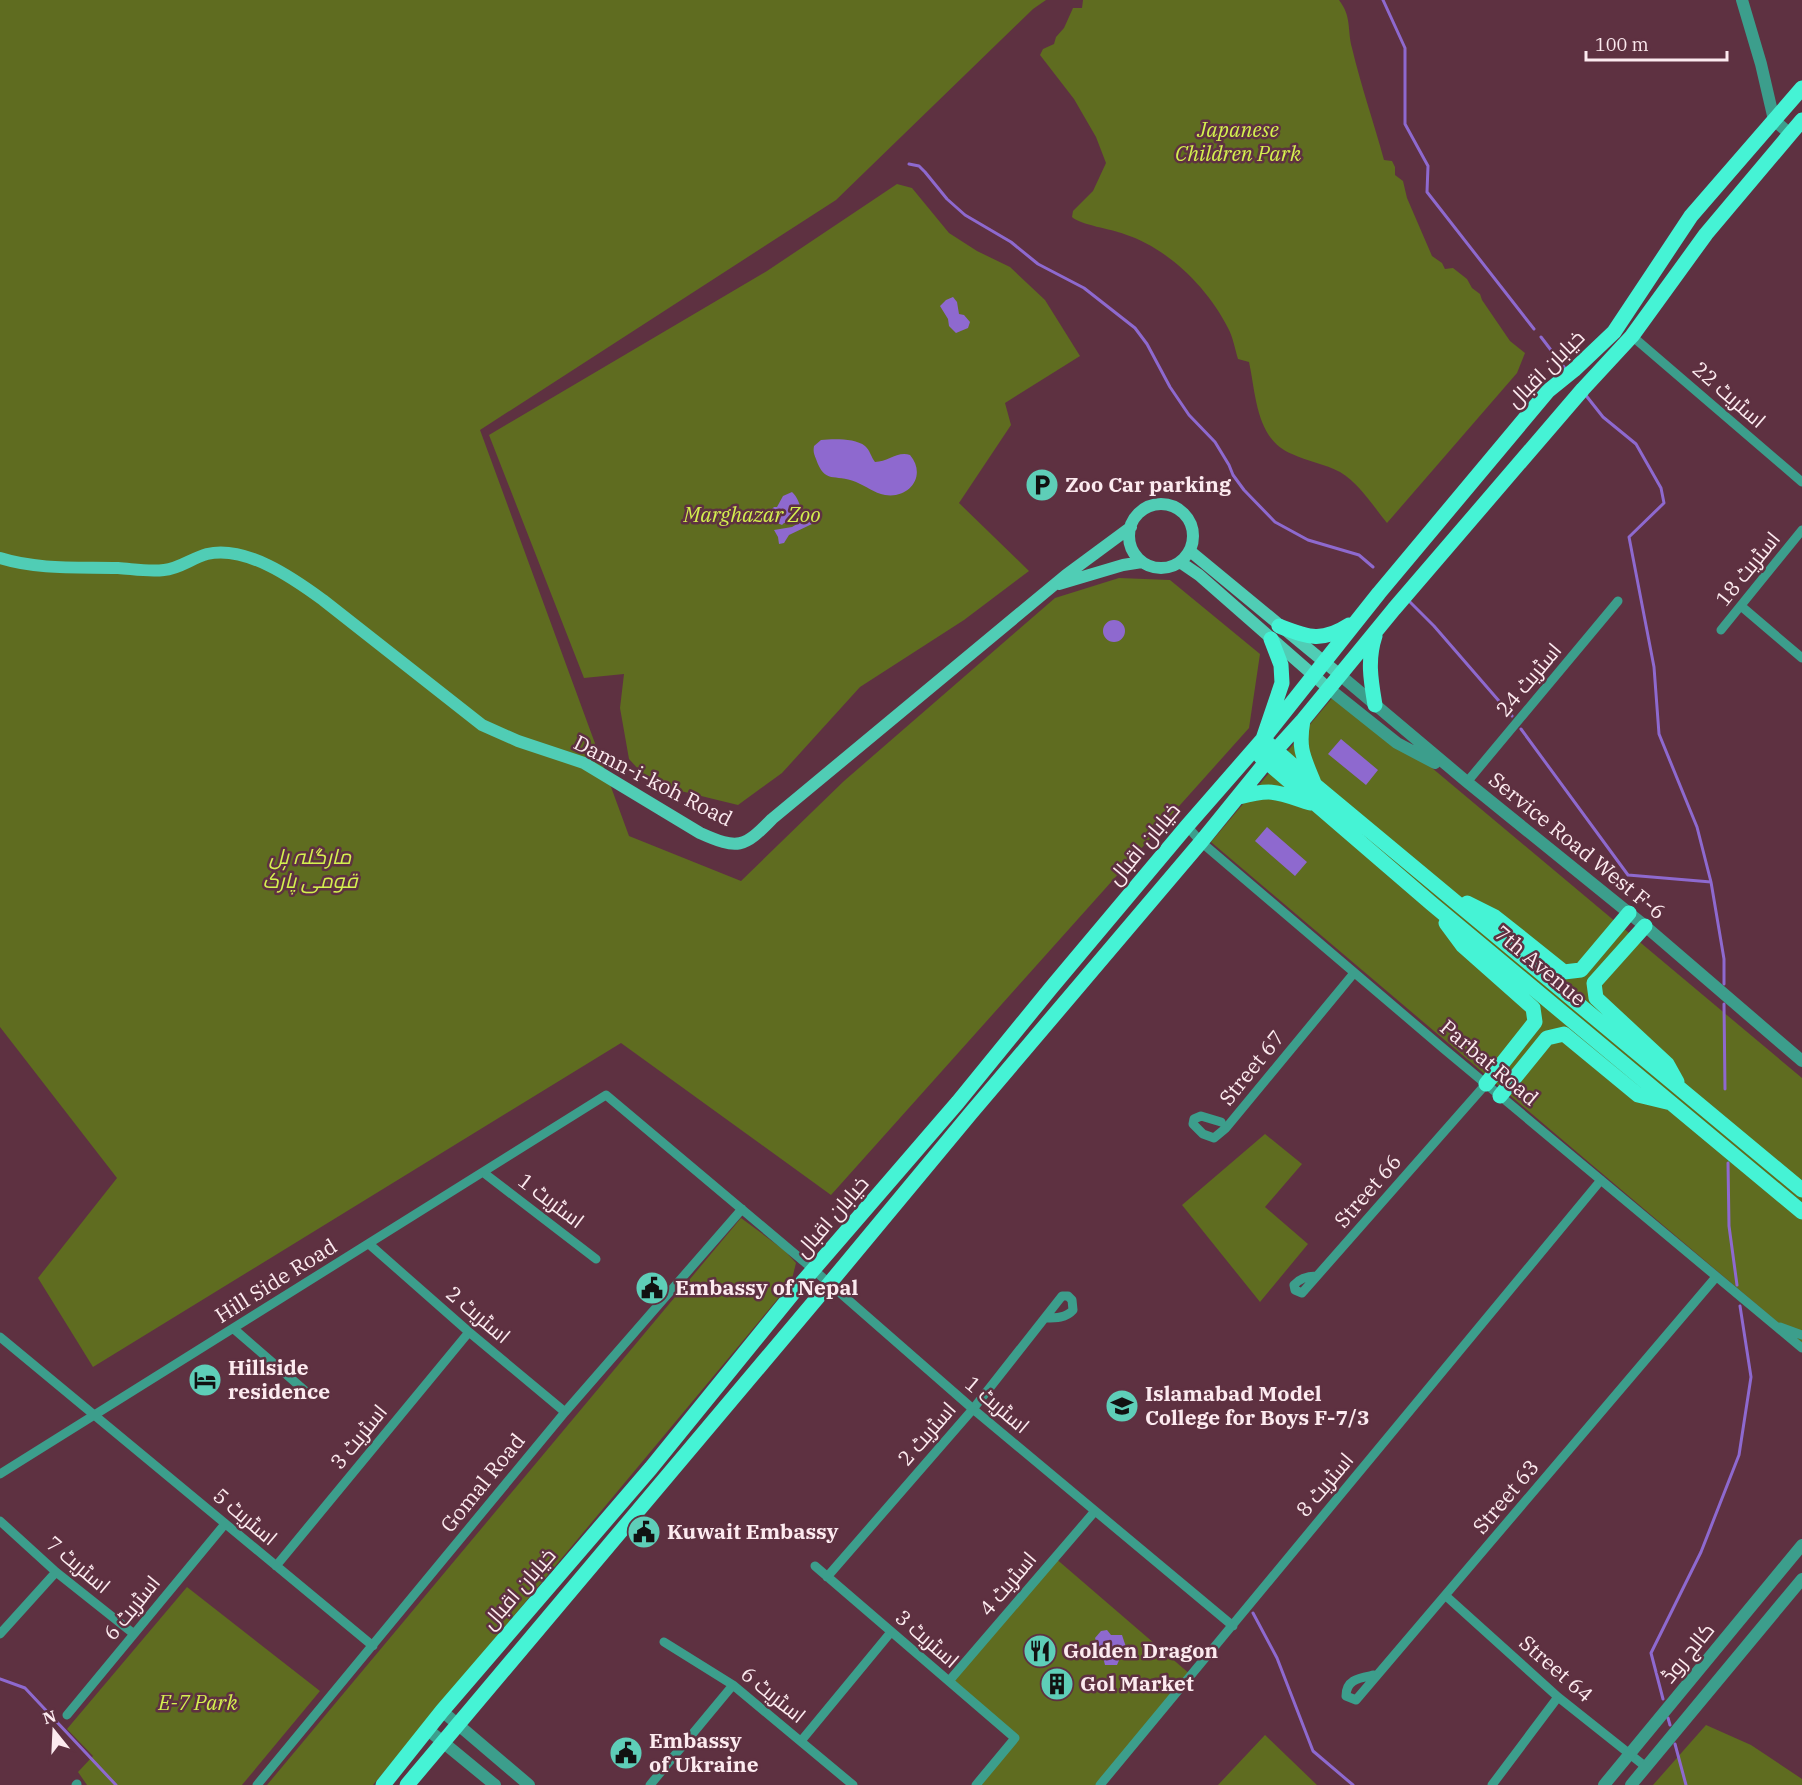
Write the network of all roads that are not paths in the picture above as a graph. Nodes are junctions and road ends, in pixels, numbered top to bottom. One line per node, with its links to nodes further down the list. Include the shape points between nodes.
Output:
1 (1742, 0): 3 (street)
2 (1802, 88): 3 (main road, خیابان اقبال)
3 (1774, 120): 5 (street); 17 (main road, خیابان اقبال, via 1691,216 1614,332 1548,391)
4 (1802, 120): 5 (main road, خیابان اقبال)
5 (1790, 134): 6 (main road, خیابان اقبال, via 1706,234)
6 (1632, 336): 7 (street, اسٹریٹ 22); 18 (main road, خیابان اقبال)
7 (1802, 482)
8 (1131, 527): 10 (main road, via 1148,507 1172,506 1189,520 1193,530); 12 (main road, via 1131,546); 14 (main road, Damn-i-koh Road)
9 (1802, 530): 16 (street, اسٹریٹ 18)
10 (1190, 551): 13 (main road); 20 (main road)
11 (0, 558): 14 (main road, Damn-i-koh Road, via 47,567 164,571 217,553 268,565 303,585 482,725 584,763 700,833 731,844 752,839)
12 (1142, 562): 13 (main road, via 1161,568); 14 (main road)
13 (1180, 562): 20 (main road)
14 (1055, 585)
15 (1618, 601): 30 (street, اسٹریٹ 24)
16 (1741, 606): 19 (street, اسٹریٹ 18); 21 (street)
17 (1359, 618): 20 (main road, via 1334,634 1318,637); 22 (main road, خیابان اقبال)
18 (1378, 628): 23 (main road, خیابان اقبال); 26 (main road, via 1370,652)
19 (1721, 630)
20 (1275, 632): 22 (main road); 24 (main road); 28 (main road, via 1282,683)
21 (1802, 658)
22 (1326, 662): 23 (main road, Service Road West F-6); 24 (main road, خیابان اقبال)
23 (1340, 675): 25 (main road, خیابان اقبال); 26 (street, Service Road West F-6)
24 (1314, 676): 25 (main road); 28 (main road, خیابان اقبال)
25 (1328, 688): 27 (main road, خیابان اقبال); 30 (street, via 1396,743)
26 (1375, 705): 30 (street, Service Road West F-6)
27 (1304, 720): 29 (main road, خیابان اقبال); 31 (main road, via 1301,753)
28 (1257, 745): 29 (main road, 7th Avenue); 34 (main road, خیابان اقبال)
29 (1271, 756): 31 (main road, 7th Avenue); 32 (main road, خیابان اقبال); 33 (main road, 7th Avenue)
30 (1467, 782): 38 (street, Service Road West F-6)
31 (1315, 785): 36 (main road, 7th Avenue)
32 (1239, 796): 33 (main road, via 1274,791); 35 (main road, خیابان اقبال)
33 (1318, 806): 37 (main road, 7th Avenue)
34 (1187, 826): 35 (street, Parbat Road); 53 (main road, خیابان اقبال)
35 (1201, 842): 40 (street, Parbat Road); 56 (main road, خیابان اقبال)
36 (1441, 889): 38 (main road, via 1495,917 1564,972 1581,970); 44 (main road, 7th Avenue)
37 (1432, 904): 42 (main road, via 1463,946 1533,1008 1535,1022); 44 (main road, 7th Avenue)
38 (1629, 913): 39 (street, Service Road West F-6)
39 (1645, 926): 41 (street, Service Road West F-6); 44 (main road, via 1594,983 1596,998 1667,1064)
40 (1354, 973): 42 (street, Parbat Road); 45 (street, Street 67, via 1226,1128 1214,1138 1193,1124 1201,1116)
41 (1802, 1061)
42 (1486, 1084): 43 (street, Parbat Road); 54 (street, Street 66, via 1302,1293 1295,1290 1298,1281)
43 (1500, 1096): 44 (main road, via 1547,1038 1564,1034 1638,1095); 47 (street, Parbat Road)
44 (1679, 1098): 48 (main road, 7th Avenue); 50 (main road, 7th Avenue)
45 (1221, 1122)
46 (484, 1173): 49 (street, Hill Side Road, via 606,1095); 51 (street, Hill Side Road); 52 (street, اسٹریٹ 1)
47 (1601, 1180): 55 (street, Parbat Road); 79 (street, اسٹریٹ 8)
48 (1802, 1190)
49 (741, 1209): 53 (street, اسٹریٹ 1); 66 (street, Gomal Road)
50 (1802, 1212)
51 (369, 1244): 59 (street, Hill Side Road); 60 (street, اسٹریٹ 2)
52 (596, 1259)
53 (814, 1270): 56 (street, اسٹریٹ 1); 89 (main road, خیابان اقبال, via 651,1468)
54 (1316, 1276)
55 (1716, 1277): 58 (street, Parbat Road); 78 (street, Street 63)
56 (830, 1284): 65 (street, اسٹریٹ 1); 91 (main road, خیابان اقبال)
57 (1045, 1318): 65 (street, اسٹریٹ 2, via 1069,1315 1072,1300 1062,1296)
58 (1773, 1324): 61 (street, Parbat Road); 63 (street, Parbat Road)
59 (234, 1329): 64 (street); 67 (street, Hill Side Road)
60 (469, 1332): 66 (street, اسٹریٹ 2); 73 (street, اسٹریٹ 3)
61 (1802, 1335)
62 (0, 1337): 67 (street, اسٹریٹ 5)
63 (1802, 1348)
64 (311, 1396)
65 (973, 1409): 69 (street, اسٹریٹ 1); 76 (street, اسٹریٹ 2)
66 (565, 1412): 84 (street, Gomal Road)
67 (94, 1416): 68 (street, Hill Side Road); 71 (street, اسٹریٹ 5)
68 (0, 1474)
69 (1095, 1510): 79 (street, اسٹریٹ 1); 86 (street, اسٹریٹ 4)
70 (0, 1521): 75 (street, اسٹریٹ 7)
71 (225, 1524): 73 (street, اسٹریٹ 5); 82 (street, اسٹریٹ 6)
72 (1802, 1545): 95 (street, کالج روڈ)
73 (276, 1566): 84 (street, اسٹریٹ 5)
74 (815, 1566): 76 (street, اسٹریٹ 3)
75 (56, 1572): 81 (street); 82 (street, اسٹریٹ 7)
76 (827, 1577): 80 (street, اسٹریٹ 3)
77 (1802, 1579): 96 (street, کالج روڈ)
78 (1446, 1596): 85 (street, Street 63, via 1356,1700 1346,1696 1349,1682); 88 (street, Street 64)
79 (1233, 1626): 106 (street, اسٹریٹ 8)
80 (891, 1632): 86 (street, اسٹریٹ 3); 93 (street)
81 (0, 1634)
82 (134, 1634): 90 (street, اسٹریٹ 6)
83 (664, 1641): 87 (street, اسٹریٹ 6)
84 (373, 1646): 98 (street, Gomal Road)
85 (1374, 1675)
86 (949, 1682): 105 (street, اسٹریٹ 3, via 1015,1738)
87 (733, 1685): 93 (street, اسٹریٹ 6); 103 (street)
88 (1558, 1697): 95 (street, Street 64); 97 (street)
89 (442, 1711): 91 (street); 92 (main road, خیابان اقبال)
90 (67, 1715)
91 (457, 1725): 94 (main road, خیابان اقبال); 102 (street)
92 (427, 1729): 94 (street); 99 (main road, خیابان اقبال)
93 (801, 1741): 104 (street, اسٹریٹ 6)
94 (444, 1743): 100 (main road, خیابان اقبال); 101 (street)
95 (1631, 1754): 96 (street, Street 64); 107 (street, کالج روڈ)
96 (1646, 1767): 108 (street, کالج روڈ)
97 (1496, 1783)
98 (257, 1785)
99 (383, 1785)
100 (407, 1785)
101 (495, 1785)
102 (529, 1785)
103 (650, 1785)
104 (853, 1785)
105 (976, 1785)
106 (1100, 1785)
107 (1604, 1785)
108 (1631, 1785)

